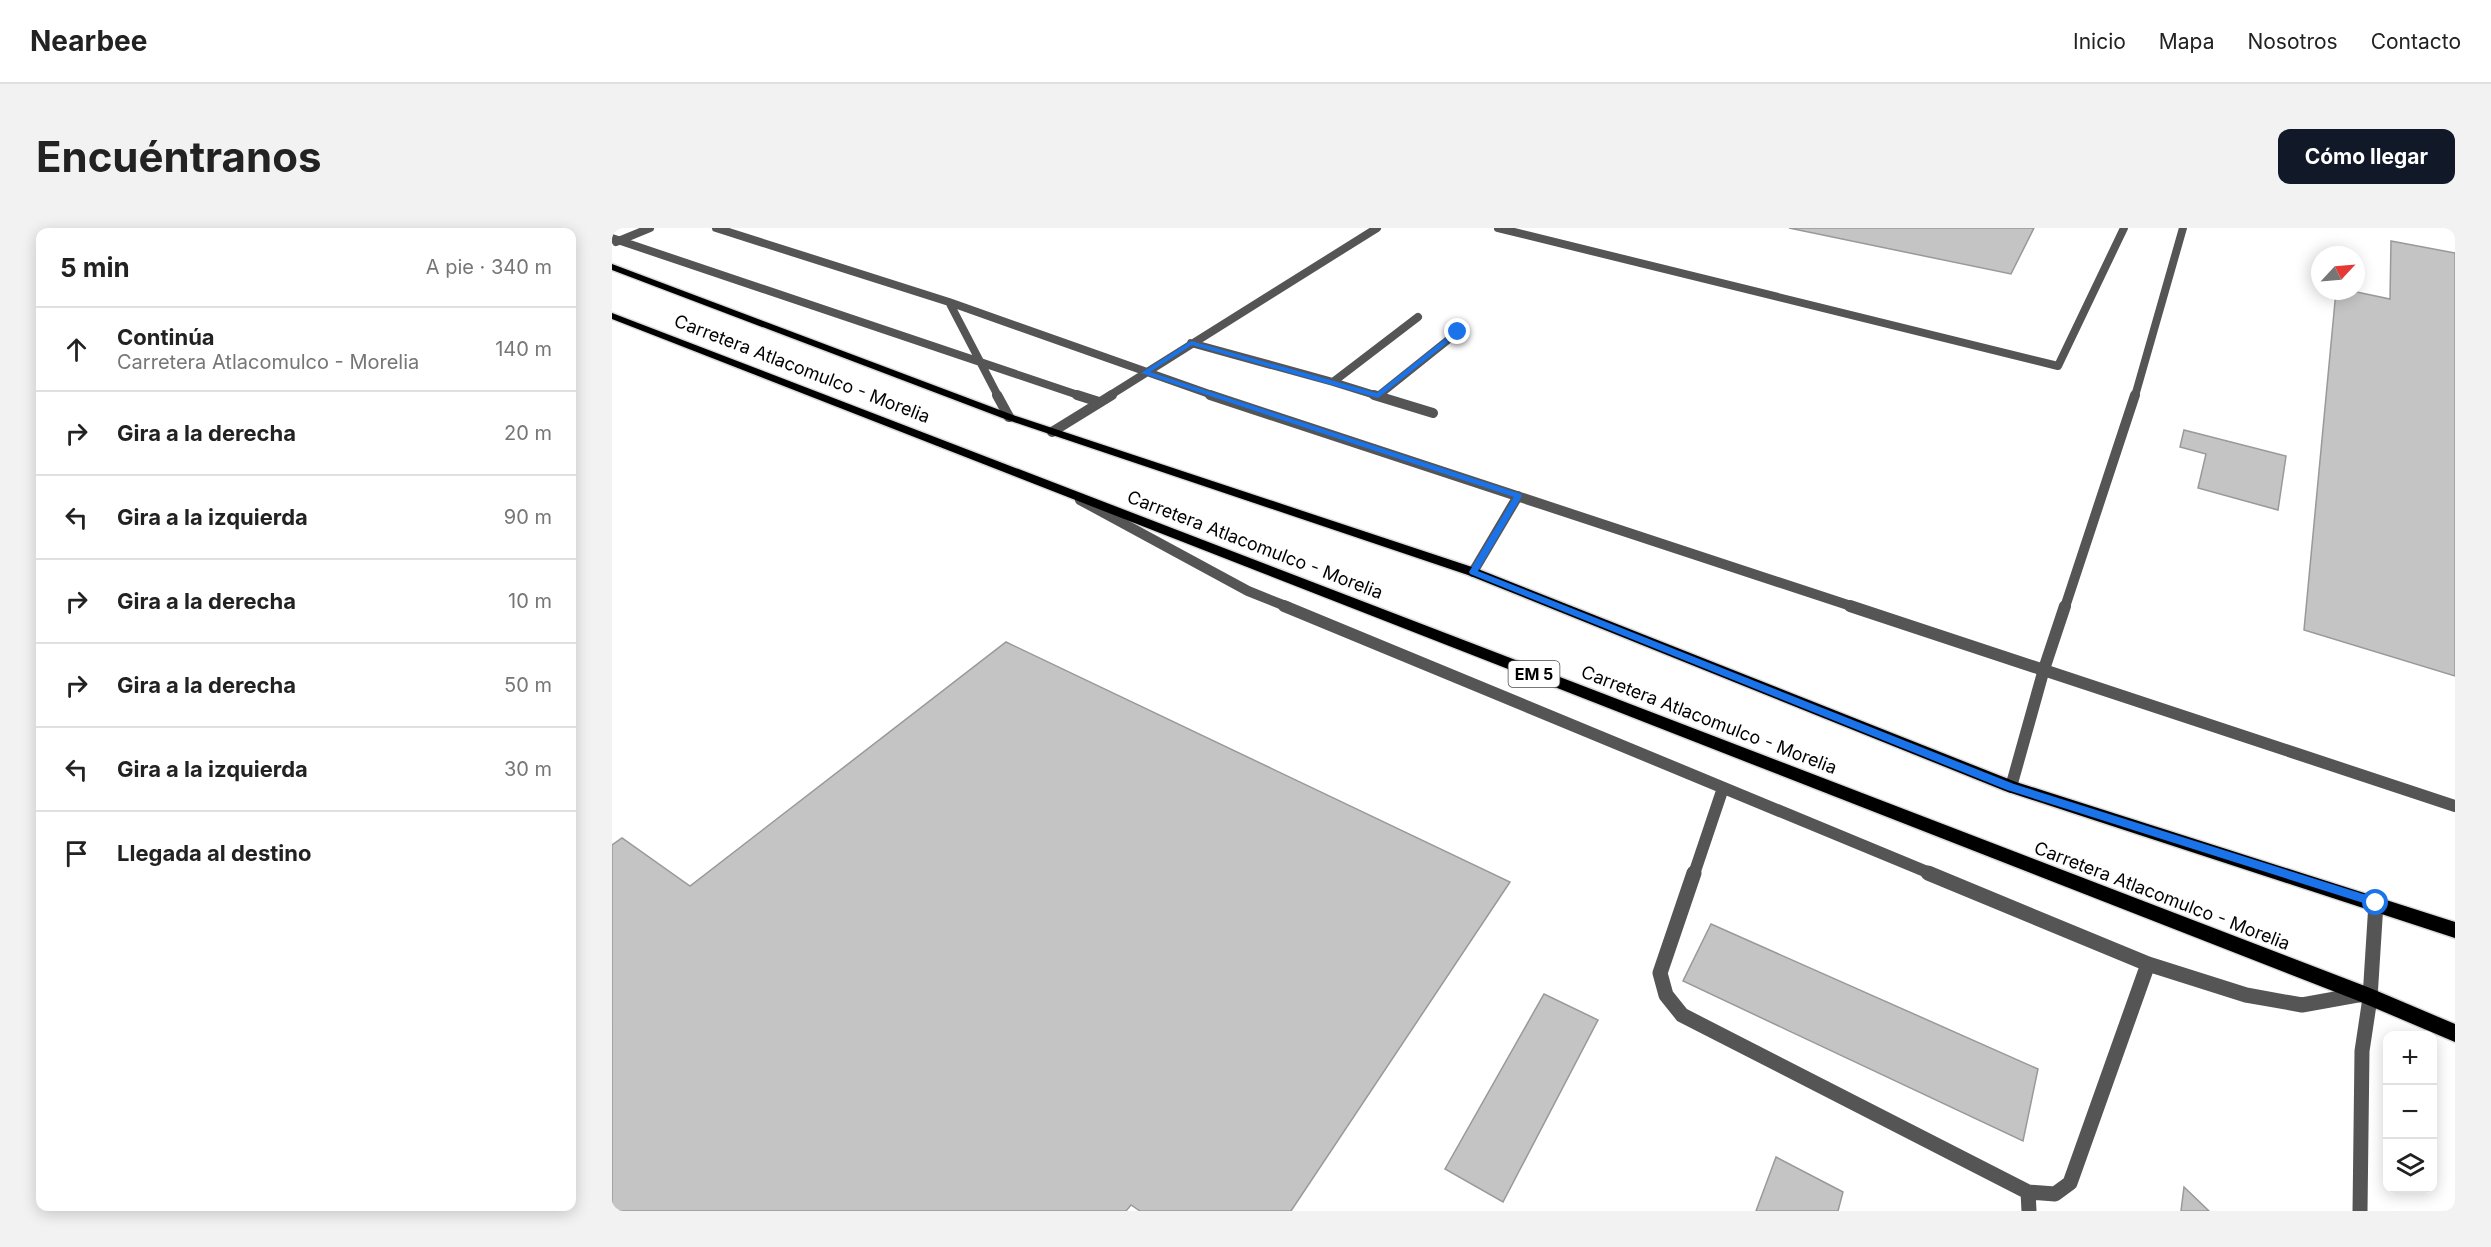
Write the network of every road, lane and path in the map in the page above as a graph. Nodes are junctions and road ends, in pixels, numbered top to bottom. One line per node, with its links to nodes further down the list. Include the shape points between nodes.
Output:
1 (650, 228): 7 (street)
2 (717, 228): 9 (street)
3 (1377, 228): 13 (street)
4 (1498, 228): 5 (street, via 2058,366)
5 (2124, 228)
6 (2183, 228): 25 (street, via 2130,413)
7 (614, 241): 14 (street)
8 (612, 267): 20 (main road, Carretera Atlacomulco - Morelia)
9 (949, 302): 14 (street); 15 (street)
10 (612, 316): 22 (main road, Carretera Atlacomulco - Morelia / EM 5)
11 (1418, 317): 16 (street)
12 (1458, 332): 17 (street)
13 (1191, 343): 15 (street); 16 (street)
14 (981, 363): 18 (street); 20 (street)
15 (1144, 373): 18 (street); 23 (street)
16 (1333, 381): 17 (street)
17 (1378, 396): 19 (street)
18 (1098, 402): 21 (street)
19 (1433, 413)
20 (1009, 417): 21 (main road, Carretera Atlacomulco - Morelia)
21 (1052, 432): 24 (main road, Carretera Atlacomulco - Morelia)
22 (1071, 495): 27 (street, via 1248,591); 32 (main road, Carretera Atlacomulco - Morelia / EM 5)
23 (1518, 496): 24 (street); 25 (street)
24 (1473, 572): 26 (main road, Carretera Atlacomulco - Morelia)
25 (2044, 669): 26 (street); 28 (street)
26 (2011, 787): 29 (main road, Carretera Atlacomulco - Morelia)
27 (1723, 788): 31 (street); 34 (street, via 1660,973 1666,995 1682,1015)
28 (2455, 806)
29 (2376, 903): 30 (main road, Carretera Atlacomulco - Morelia); 32 (street)
30 (2455, 930)
31 (2148, 964): 32 (street, via 2246,995 2302,1005); 34 (street, via 2070,1183 2055,1194)
32 (2366, 996): 33 (main road, Carretera Atlacomulco - Morelia / EM 5); 36 (street, via 2361,1051)
33 (2455, 1033)
34 (2028, 1192): 35 (street)
35 (2029, 1211)
36 (2360, 1211)

